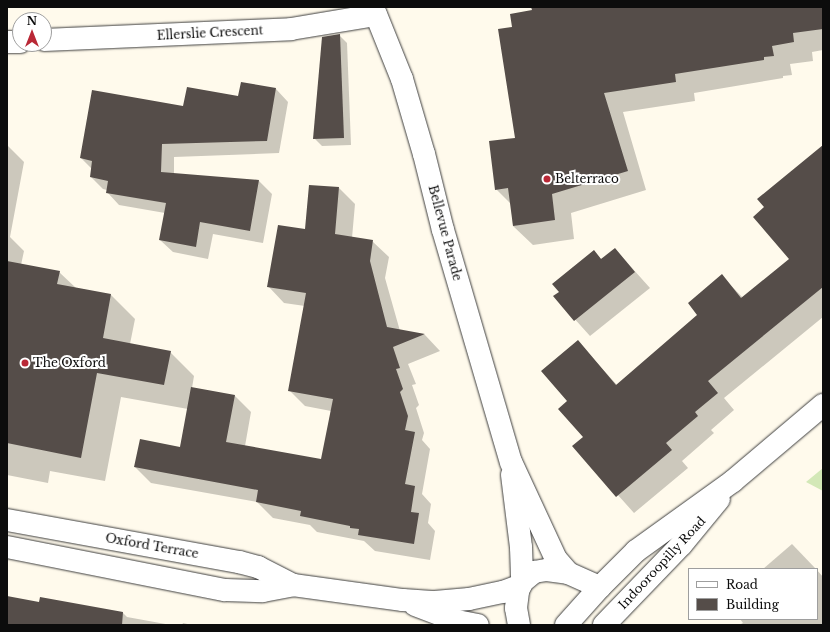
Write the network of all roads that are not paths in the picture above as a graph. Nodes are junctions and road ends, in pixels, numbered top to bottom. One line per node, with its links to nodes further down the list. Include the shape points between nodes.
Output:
1 (374, 11): 2 (street, Ellerslie Crescent, via 291,29); 4 (street, Bellevue Parade, via 402,79)
2 (52, 40)
3 (823, 405): 5 (street, Indooroopilly Road)
4 (511, 462): 8 (street, Bellevue Parade, via 556,559); 9 (street, Bellevue Parade)
5 (733, 481): 11 (street, Indooroopilly Road, via 636,551); 17 (street, Indooroopilly Road, via 682,544)
6 (7, 520): 10 (street, Oxford Terrace, via 239,562 258,567)
7 (7, 547): 10 (street, Oxford Terrace, via 225,590 263,591)
8 (568, 573): 9 (street, Oxford Terrace, via 540,570 529,575); 11 (street)
9 (522, 583): 12 (street, Oxford Terrace, via 503,592 469,599 435,602); 14 (street, Bellevue Parade, via 516,599)
10 (293, 585): 12 (street, Oxford Terrace)
11 (600, 587): 15 (street, Indooroopilly Road); 16 (street)
12 (403, 600): 13 (street, Oxford Terrace, via 443,617)
13 (478, 625)
14 (519, 625)
15 (566, 625)
16 (594, 625)
17 (604, 625)

